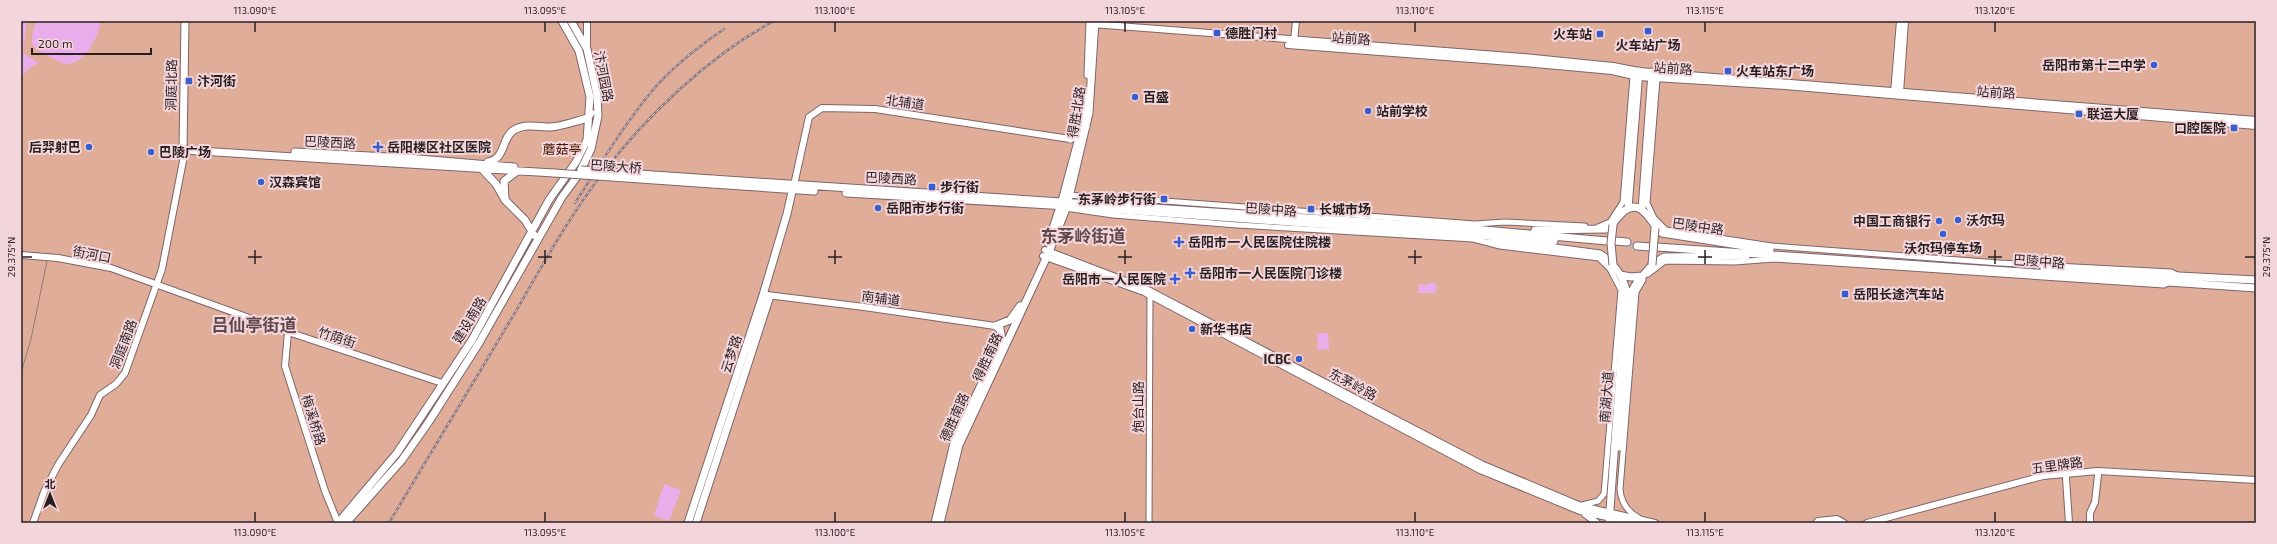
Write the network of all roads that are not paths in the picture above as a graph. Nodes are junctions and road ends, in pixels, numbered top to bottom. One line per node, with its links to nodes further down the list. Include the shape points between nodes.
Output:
1 (186, 21): 22 (main road, 洞庭北路)
2 (562, 21): 14 (main road, 汴河园路, via 579,50 590,97)
3 (571, 21): 10 (main road, 汴河园路)
4 (587, 21): 10 (main road)
5 (1296, 21): 9 (main road)
6 (1900, 21): 13 (main road)
7 (1905, 21): 13 (main road)
8 (1093, 24): 9 (main road, 站前路); 11 (main road, 站前路); 18 (main road, 得胜北路, via 1092,87); 19 (main road, via 1088,86)
9 (1294, 41): 11 (main road, 站前路, via 1612,66)
10 (587, 49): 15 (main road, 汴河园路, via 597,95)
11 (1637, 75): 12 (main road, 站前路); 35 (main road); 38 (street, via 1623,202 1610,222 1602,226 1505,222 1475,224)
12 (1653, 76): 13 (main road, 站前路); 36 (main road); 57 (street, via 1647,204 1654,218 1666,230 1772,246 1985,262 2172,272)
13 (1897, 93): 16 (main road, 站前路); 17 (main road, 站前路)
14 (591, 113): 20 (main road, via 588,118 551,126 515,129); 44 (main road, 建设南路, via 587,140 576,162 549,200)
15 (598, 116): 45 (main road, 建设南路, via 591,149 580,174 562,197)
16 (2256, 120)
17 (2256, 126)
18 (1086, 127): 19 (main road, 得胜南路); 24 (main road, 得胜北路)
19 (1080, 134): 21 (main road); 23 (main road, 得胜南路)
20 (507, 136): 26 (main road, via 501,154 494,161); 28 (main road, via 506,158)
21 (1070, 139): 23 (main road); 31 (main road, 北辅道, via 903,112 822,108 808,117)
22 (184, 147): 26 (main road, 巴陵西路); 60 (main road, 洞庭南路, via 179,183)
23 (1076, 149): 24 (main road); 34 (main road, 得胜南路)
24 (1080, 158): 30 (main road, 得胜北路)
25 (501, 165): 26 (main road, 巴陵西路); 28 (main road, 巴陵大桥)
26 (481, 166): 27 (main road, 巴陵西路); 33 (main road)
27 (494, 169): 28 (main road, 巴陵大桥)
28 (516, 169): 29 (main road, 巴陵大桥, bridge); 33 (main road, via 504,181)
29 (712, 182): 31 (main road, 巴陵西路)
30 (1073, 185): 32 (street, via 1077,194); 34 (main road, 得胜北路)
31 (792, 187): 34 (main road, 巴陵西路); 63 (main road, 云梦路)
32 (1086, 197): 34 (street); 37 (street)
33 (505, 200): 44 (main road, via 525,220)
34 (1066, 203): 39 (main road, 巴陵中路); 43 (main road, 巴陵中路); 51 (main road, 得胜南路); 72 (street, via 1237,225 1473,239 1500,246 1599,258 1610,269 1621,290 1619,329 1604,494 1598,501)
35 (1628, 208): 36 (main road); 41 (main road)
36 (1642, 210): 42 (main road, 巴陵中路, via 1650,217)
37 (1289, 211): 38 (street); 39 (street)
38 (1319, 213): 40 (street)
39 (1294, 216): 40 (main road, 巴陵中路)
40 (1329, 219): 43 (main road, 巴陵中路)
41 (1613, 225): 43 (main road, 巴陵中路, via 1600,230); 53 (main road, bridge)
42 (1655, 228): 50 (main road, 巴陵中路, via 1667,235 1726,242); 54 (main road, bridge)
43 (1474, 232): 46 (main road, 巴陵中路); 53 (main road, 巴陵中路, via 1500,242 1600,254)
44 (532, 234): 45 (main road); 66 (main road, 建设南路, via 472,340)
45 (539, 238): 75 (main road, 建设南路, via 479,343 428,423 402,460)
46 (1607, 242)
47 (1615, 243): 48 (main road)
48 (1627, 244)
49 (1637, 244): 50 (main road, 巴陵中路)
50 (1772, 252): 54 (main road, 巴陵中路, via 1726,258 1664,257); 57 (main road, 巴陵中路, via 2008,268); 59 (main road, 巴陵中路)
51 (1046, 254): 62 (main road, 东茅岭路); 64 (main road, 得胜南路, via 1017,313 1010,320); 80 (main road, 得胜南路, via 959,445)
52 (21, 255): 60 (main road, 街河口, via 58,258 111,268)
53 (1613, 265): 55 (main road, 巴陵中路)
54 (1652, 265): 56 (main road, 巴陵中路)
55 (1620, 275): 56 (main road); 67 (main road, 南湖大道, via 1626,290)
56 (1642, 276): 67 (main road, 巴陵中路, via 1632,291)
57 (2178, 276): 58 (main road, 巴陵中路)
58 (2256, 280)
59 (2171, 282): 61 (main road, 巴陵中路); 74 (street, via 2164,285 1774,259 1736,262 1665,261 1650,273 1636,292 1621,496 1626,507 1635,516)
60 (157, 285): 65 (main road, 竹荫街); 76 (main road, 洞庭南路, via 125,373 116,384 100,395 91,415 58,465 44,492)
61 (2256, 288)
62 (1150, 293): 72 (main road, 东茅岭路, via 1481,464); 81 (street, 炮台山路)
63 (767, 296): 64 (main road, 南辅道, via 864,306); 77 (main road, 云梦路); 78 (main road)
64 (995, 326): 79 (main road, 德胜南路, via 1000,329 1002,340 954,443)
65 (288, 332): 66 (main road, 竹荫街); 75 (main road, 梅溪桥路, via 286,366 325,491)
66 (442, 383): 75 (main road, 建设南路, via 397,453)
67 (1622, 384): 73 (main road, 南湖大道)
68 (2098, 475): 69 (main road, 五里牌路); 71 (main road, 五里牌路); 90 (main road)
69 (2066, 478): 88 (main road, 五里牌路, via 2043,480); 89 (main road)
70 (2256, 480): 87 (main road, 五里牌路, via 2098,471 2042,476)
71 (2256, 483)
72 (1580, 508): 73 (main road, 东茅岭路); 82 (main road)
73 (1612, 518): 74 (main road, 东茅岭路); 83 (main road, 东茅岭路)
74 (1644, 520): 84 (main road, 东茅岭路)
75 (342, 522)
76 (33, 523)
77 (688, 523)
78 (696, 523)
79 (935, 523)
80 (940, 523)
81 (1149, 523)
82 (1597, 523)
83 (1634, 523)
84 (1655, 523)
85 (1816, 523): 86 (main road, via 1837,519)
86 (1844, 523)
87 (1867, 523)
88 (1882, 523)
89 (2069, 523)
90 (2090, 523)

